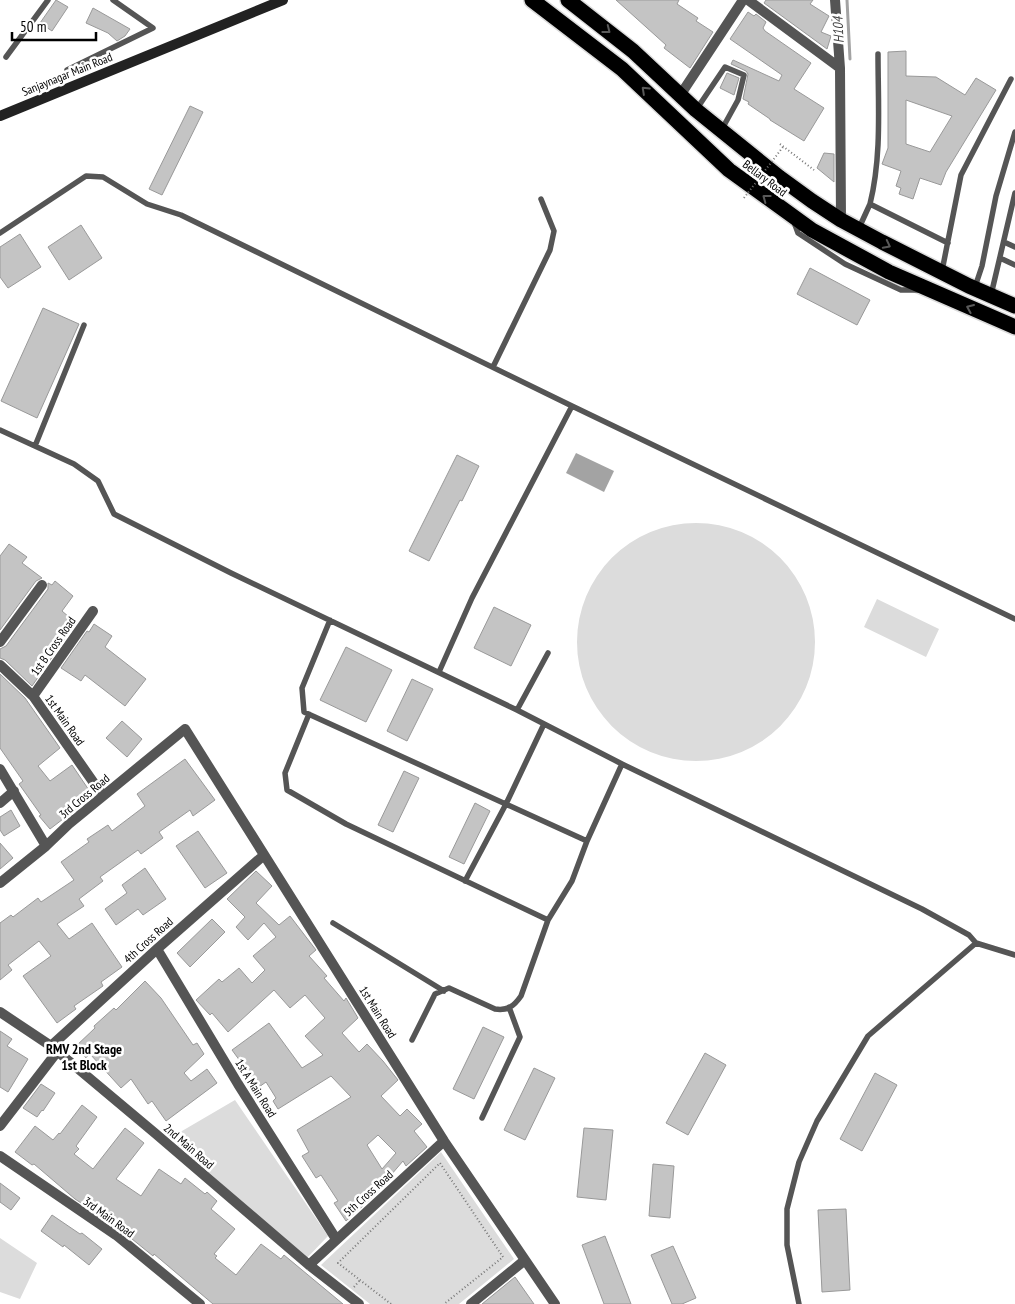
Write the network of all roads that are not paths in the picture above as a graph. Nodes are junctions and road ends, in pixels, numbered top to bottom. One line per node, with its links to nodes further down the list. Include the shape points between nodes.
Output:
1 (48, 0): 10 (lane)
2 (113, 0): 12 (lane, via 153,28)
3 (283, 0): 16 (street, Sanjaynagar Main Road)
4 (532, 0): 35 (highway, Bellary Road, one-way to 4, via 848,252 792,217 729,170 622,69)
5 (743, 0): 14 (street)
6 (748, 0): 11 (street)
7 (835, 0): 11 (street)
8 (575, 2): 14 (highway, Bellary Road, one-way to 14)
9 (878, 54): 21 (lane, via 879,138)
10 (6, 57)
11 (840, 68): 22 (street)
12 (67, 70)
13 (1011, 79): 26 (lane, via 961,174)
14 (681, 94): 15 (highway, Bellary Road)
15 (696, 110): 17 (highway, Bellary Road); 17 (lane, via 726,67 744,75 738,100)
16 (0, 116)
17 (722, 130): 22 (highway, Bellary Road, via 779,177)
18 (1015, 132): 31 (lane, via 996,196)
19 (1015, 193): 25 (lane)
20 (541, 199): 36 (lane, via 554,231 550,250)
21 (870, 204): 23 (lane); 26 (lane)
22 (841, 220): 23 (highway, Bellary Road)
23 (858, 230): 30 (highway, Bellary Road, one-way to 30)
24 (0, 233): 36 (lane, via 86,176 103,177 147,204 181,215)
25 (1004, 242): 27 (lane); 28 (lane)
26 (948, 243): 30 (lane)
27 (1015, 246)
28 (1000, 258): 29 (lane); 32 (lane)
29 (1015, 265)
30 (942, 272): 31 (highway, Bellary Road)
31 (975, 288): 32 (highway, Bellary Road)
32 (991, 295): 33 (highway, Bellary Road)
33 (1015, 306)
34 (84, 325): 39 (lane)
35 (1015, 327)
36 (493, 367): 37 (lane)
37 (572, 406): 42 (lane); 47 (lane, via 472,598)
38 (0, 430): 39 (lane)
39 (35, 446): 43 (lane, via 74,464 98,481 114,514)
40 (42, 586): 44 (street)
41 (93, 611): 48 (street, 1st B Cross Road)
42 (1015, 619)
43 (330, 620): 47 (lane); 50 (lane, via 302,688 304,712)
44 (0, 642)
45 (548, 653): 49 (lane)
46 (0, 665): 48 (street, 1st Main Road)
47 (439, 672): 49 (lane)
48 (33, 696): 56 (street, 1st Main Road)
49 (517, 710): 51 (lane)
50 (309, 714): 58 (lane); 62 (lane, via 285,772 287,790 346,824)
51 (544, 724): 53 (lane); 58 (lane)
52 (185, 730): 56 (street, 3rd Cross Road); 61 (street, 1st Main Road)
53 (622, 764): 59 (lane); 66 (lane, via 922,909)
54 (0, 769): 55 (street)
55 (14, 791): 57 (street); 60 (street)
56 (103, 796): 60 (street, 3rd Cross Road)
57 (0, 803)
58 (506, 804): 59 (lane); 62 (lane)
59 (587, 842): 64 (lane, via 572,881)
60 (46, 846): 63 (street, 3rd Cross Road)
61 (264, 855): 67 (street, 4th Cross Road); 76 (street, 1st Main Road)
62 (465, 881): 64 (lane)
63 (0, 884)
64 (548, 920): 70 (lane, via 521,996)
65 (333, 923): 69 (lane)
66 (976, 942): 68 (lane); 85 (lane, via 868,1036 817,1121 799,1162 787,1208 788,1245)
67 (157, 949): 73 (street, 4th Cross Road); 78 (street, 1st A Main Road)
68 (1015, 955)
69 (444, 990): 70 (lane, via 450,988 495,1009); 72 (lane, via 435,994)
70 (509, 1008): 74 (lane, via 520,1037)
71 (0, 1012): 73 (street, 2nd Main Road)
72 (412, 1040)
73 (54, 1049): 75 (street, 4th Cross Road); 80 (street, 2nd Main Road)
74 (482, 1118)
75 (0, 1126)
76 (444, 1141): 78 (street, 5th Cross Road); 79 (street, 1st Main Road)
77 (0, 1156): 81 (street, 3rd Main Road, via 116,1235)
78 (336, 1239): 80 (street, 5th Cross Road)
79 (525, 1260): 83 (street); 84 (street, 1st Main Road)
80 (310, 1265): 82 (street, 2nd Main Road)
81 (200, 1304)
82 (359, 1304)
83 (471, 1304)
84 (556, 1304)
85 (799, 1304)

